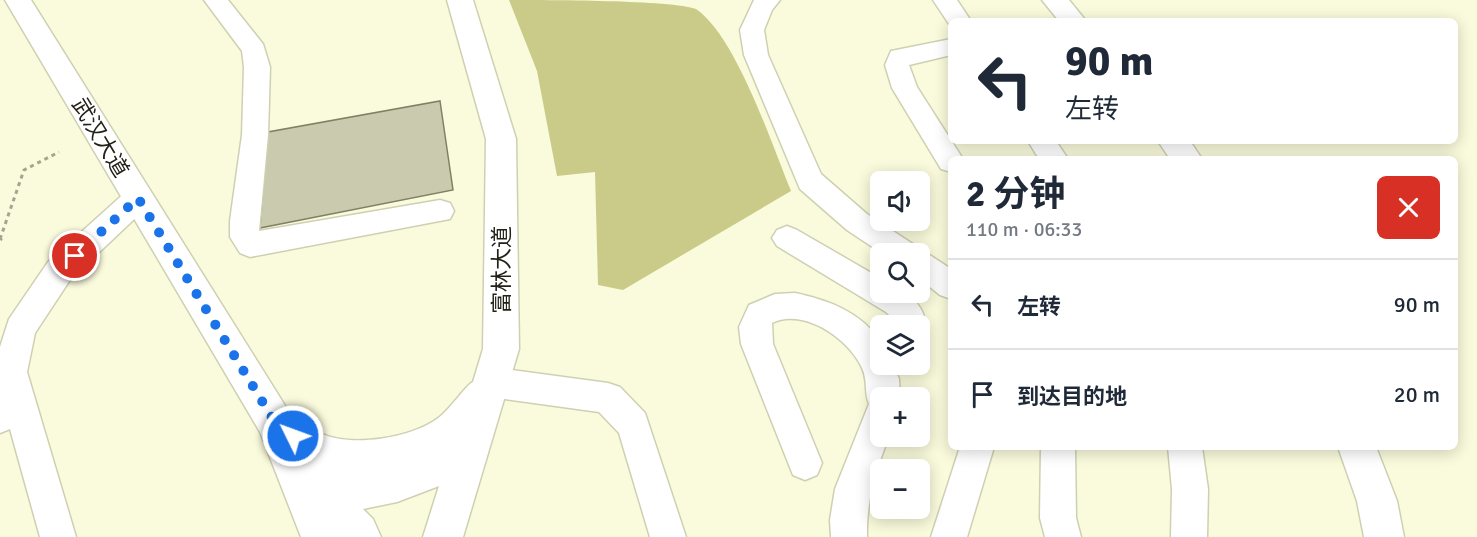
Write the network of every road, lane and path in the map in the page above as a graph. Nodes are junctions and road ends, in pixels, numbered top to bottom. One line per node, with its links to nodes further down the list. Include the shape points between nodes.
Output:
1 (18, 0): 14 (main road, 武汉大道)
2 (216, 0): 15 (street, via 254,50 257,67 255,135 244,221 250,245)
3 (460, 0): 23 (main road, 富林大道, via 501,139 501,349)
4 (768, 0): 18 (street, via 752,30 756,55 810,181 857,222)
5 (945, 0): 7 (street)
6 (1055, 0): 8 (main road)
7 (957, 18)
8 (1070, 18)
9 (948, 48): 13 (street, via 900,57 897,65 905,88)
10 (1175, 144): 12 (main road)
11 (59, 152): 17 (path, via 24,170)
12 (1185, 156)
13 (948, 157)
14 (138, 198): 22 (street, via 59,271 20,328); 26 (main road, 武汉大道)
15 (440, 211)
16 (787, 238): 21 (street, via 897,303)
17 (0, 240)
18 (890, 243)
19 (930, 270): 20 (street)
20 (948, 284)
21 (907, 315)
22 (10, 370): 25 (street); 34 (street)
23 (490, 382): 26 (main road, via 465,419 439,438 397,455 336,455 311,448); 28 (main road, 富林大道); 38 (street, via 608,398 633,424)
24 (885, 387): 33 (street, via 877,363 860,338 839,321 796,306 776,307 760,314 755,327 757,344)
25 (0, 417)
26 (276, 426): 28 (main road, via 310,477 332,488 353,492 407,479 447,462); 35 (main road); 36 (main road, via 315,494 356,527)
27 (870, 441): 39 (street, via 854,482 847,514)
28 (471, 443): 37 (main road, 富林大道)
29 (976, 450): 40 (street)
30 (1058, 450): 41 (street, via 1058,518)
31 (1185, 450): 42 (street, via 1190,489)
32 (1358, 450): 43 (main road, via 1377,501)
33 (805, 463)
34 (58, 537)
35 (321, 537)
36 (361, 537)
37 (443, 537)
38 (669, 537)
39 (849, 537)
40 (949, 537)
41 (1063, 537)
42 (1189, 537)
43 (1384, 537)

